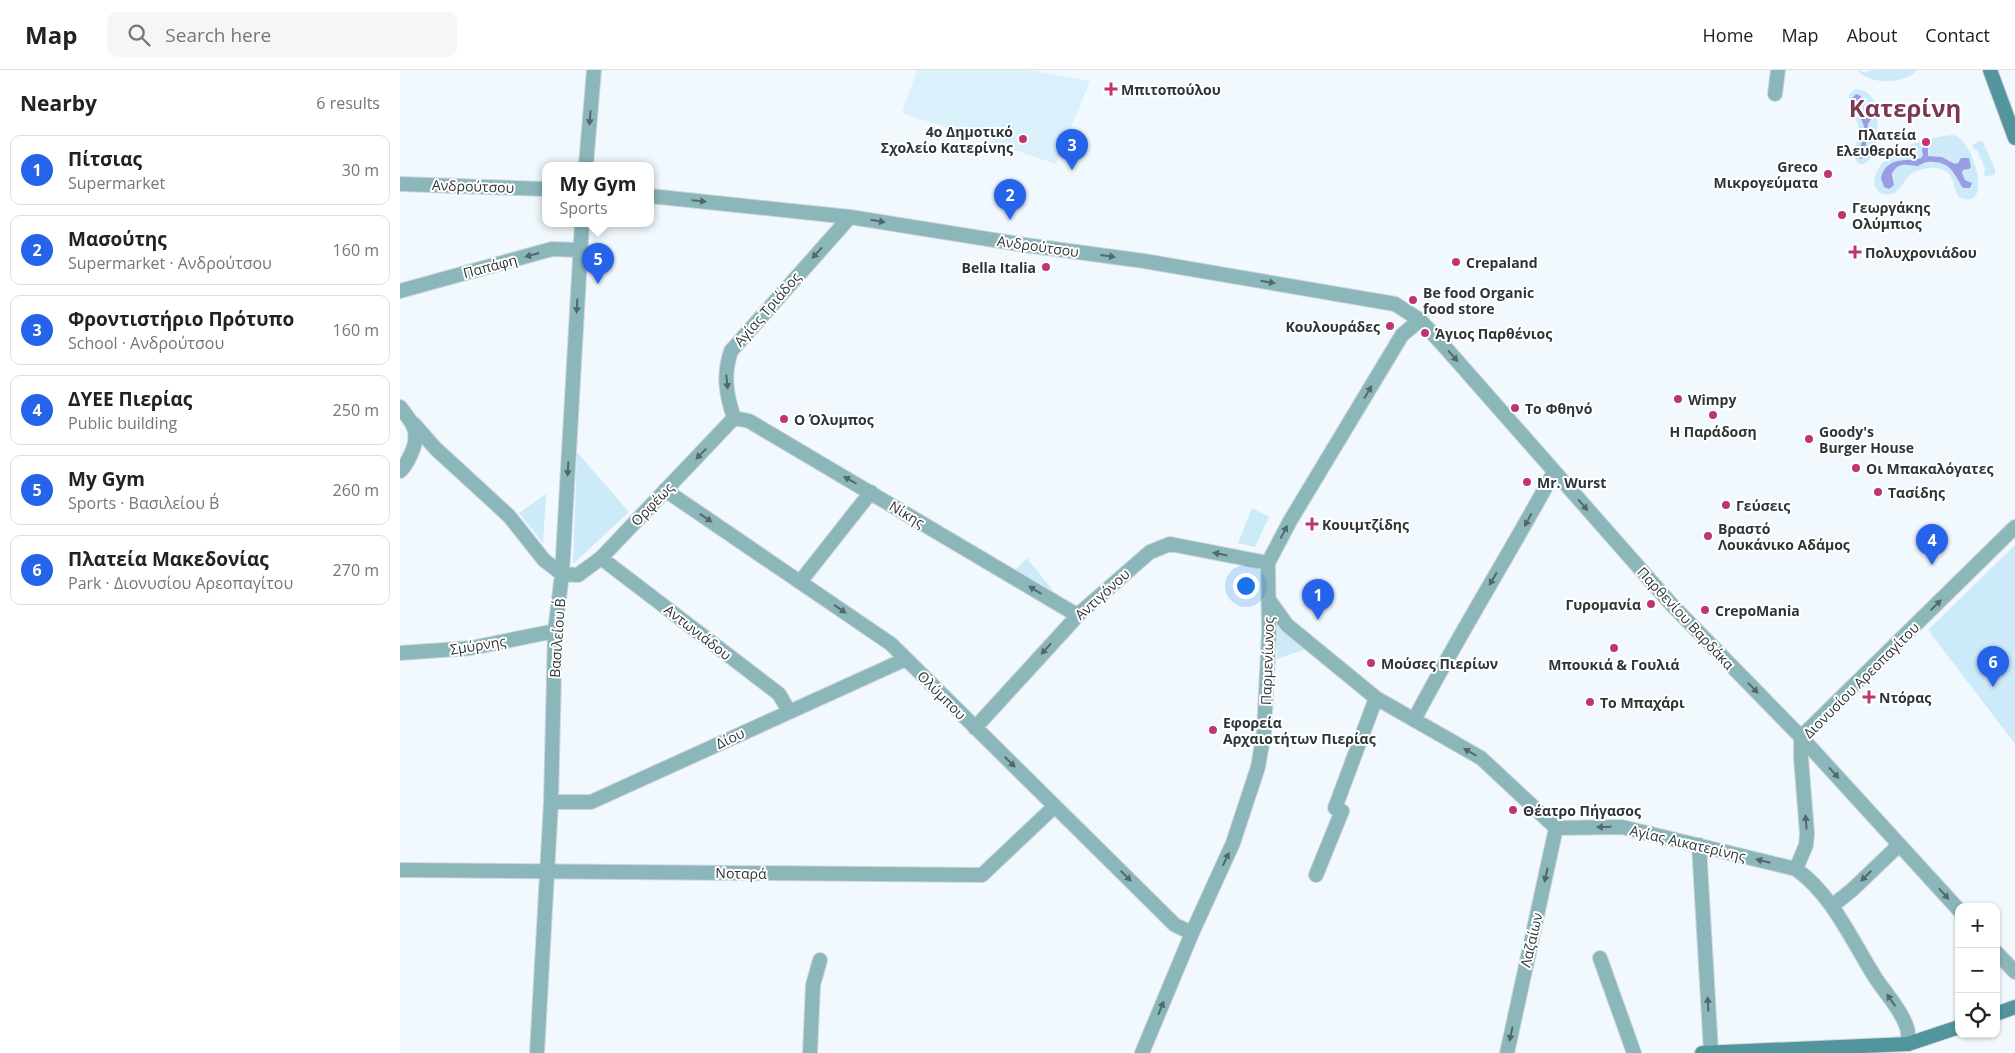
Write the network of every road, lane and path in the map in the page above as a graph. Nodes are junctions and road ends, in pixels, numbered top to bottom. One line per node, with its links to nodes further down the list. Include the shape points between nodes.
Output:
1 (594, 70): 6 (street, one-way to 6)
2 (1778, 70): 4 (street)
3 (1990, 70): 5 (main road)
4 (1775, 94)
5 (2015, 138)
6 (586, 162)
7 (400, 184): 8 (street, Ανδρούτσου)
8 (542, 188)
9 (654, 196): 10 (street, Ανδρούτσου, one-way to 10)
10 (850, 216): 14 (street, Ανδρούτσου, one-way to 14, via 1395,304); 16 (street, Αγίας Τριάδος, one-way to 16, via 731,351 725,367)
11 (582, 227): 12 (street, Βασιλείου Β΄)
12 (580, 250): 13 (street, Παπάφη, one-way to 13, via 552,249); 25 (street, Βασιλείου Β΄, one-way to 25)
13 (400, 291)
14 (1420, 320): 19 (street, Παρθενίου Βαρδάκα, one-way to 19); 24 (street, Παρμενίωνος, one-way to 14, via 1402,335)
15 (400, 407): 17 (street)
16 (734, 418): 20 (street, Ορφέως, one-way to 20); 21 (street, Νίκης, one-way to 16, via 749,421)
17 (414, 424): 18 (street, via 416,443); 25 (street, via 435,448 509,516 544,560)
18 (400, 471)
19 (1554, 472): 34 (street, one-way to 34); 36 (street, Παρθενίου Βαρδάκα, one-way to 36, via 1672,605)
20 (665, 490): 23 (street, Ορφέως); 26 (street, Ολύμπου, one-way to 26)
21 (871, 492): 26 (street); 28 (street, Νίκης, one-way to 21)
22 (2015, 527): 36 (street, Διονυσίου Αρεοπαγίτου, one-way to 22)
23 (601, 558): 25 (street, Ορφέως, via 578,575); 33 (street, Αντωνιάδου, via 779,694)
24 (1268, 563): 27 (street, Παρμενίωνος); 28 (street, Αντιγόνου, one-way to 28, via 1170,544 1150,552)
25 (562, 574): 29 (street, Βασιλείου Β΄)
26 (800, 582): 31 (street, Ολύμπου, one-way to 31, via 891,644)
27 (1268, 600): 32 (street, via 1287,625); 48 (street, Παρμενίωνος, one-way to 27, via 1233,843 1258,768 1264,732)
28 (1077, 615): 35 (street, Αντιγόνου, one-way to 35)
29 (555, 631): 30 (street, Σμύρνης, via 471,648); 37 (street, Βασιλείου Β΄)
30 (400, 653)
31 (906, 659): 33 (street, Δίου); 35 (street, Ολύμπου)
32 (1376, 698): 34 (street); 45 (street, via 1336,808 1342,812)
33 (789, 711): 37 (street, Δίου, via 591,802)
34 (1414, 720): 39 (street, one-way to 34, via 1481,758)
35 (975, 728): 38 (street, Ολύμπου, one-way to 38)
36 (1801, 737): 41 (street, Παρθενίου Βαρδάκα, one-way to 41); 42 (street, Διονυσίου Αρεοπαγίτου, one-way to 36, via 1806,845 1807,832)
37 (551, 802): 44 (street, Βασιλείου Β΄)
38 (1055, 806): 44 (street, Νοταρά, via 982,875); 48 (street, Ολύμπου, one-way to 48, via 1176,925)
39 (1556, 828): 40 (street, Αγίας Αικατερίνης, one-way to 39, via 1622,827); 60 (street, Λαζαίων, one-way to 60)
40 (1699, 845): 42 (street, Αγίας Αικατερίνης, one-way to 40); 62 (street, one-way to 40)
41 (1899, 845): 46 (street, one-way to 46); 47 (street, Παρθενίου Βαρδάκα, one-way to 47)
42 (1796, 869): 46 (street, Αγίας Αικατερίνης, via 1811,880)
43 (400, 870): 44 (street, Νοταρά)
44 (547, 870): 57 (street, Βασιλείου Β΄)
45 (1316, 875)
46 (1832, 906): 56 (street, Αγίας Αικατερίνης, one-way to 46, via 1908,1027)
47 (1955, 906)
48 (1192, 933): 59 (street, Παρμενίωνος, one-way to 48)
49 (2000, 956): 52 (street)
50 (1600, 958): 61 (street)
51 (820, 960): 58 (street, via 813,985)
52 (2015, 972)
53 (2015, 1007): 54 (main road)
54 (2000, 1013)
55 (1955, 1029): 56 (main road)
56 (1908, 1048): 62 (main road)
57 (537, 1053)
58 (810, 1053)
59 (1142, 1053)
60 (1507, 1053)
61 (1634, 1053)
62 (1706, 1053)

